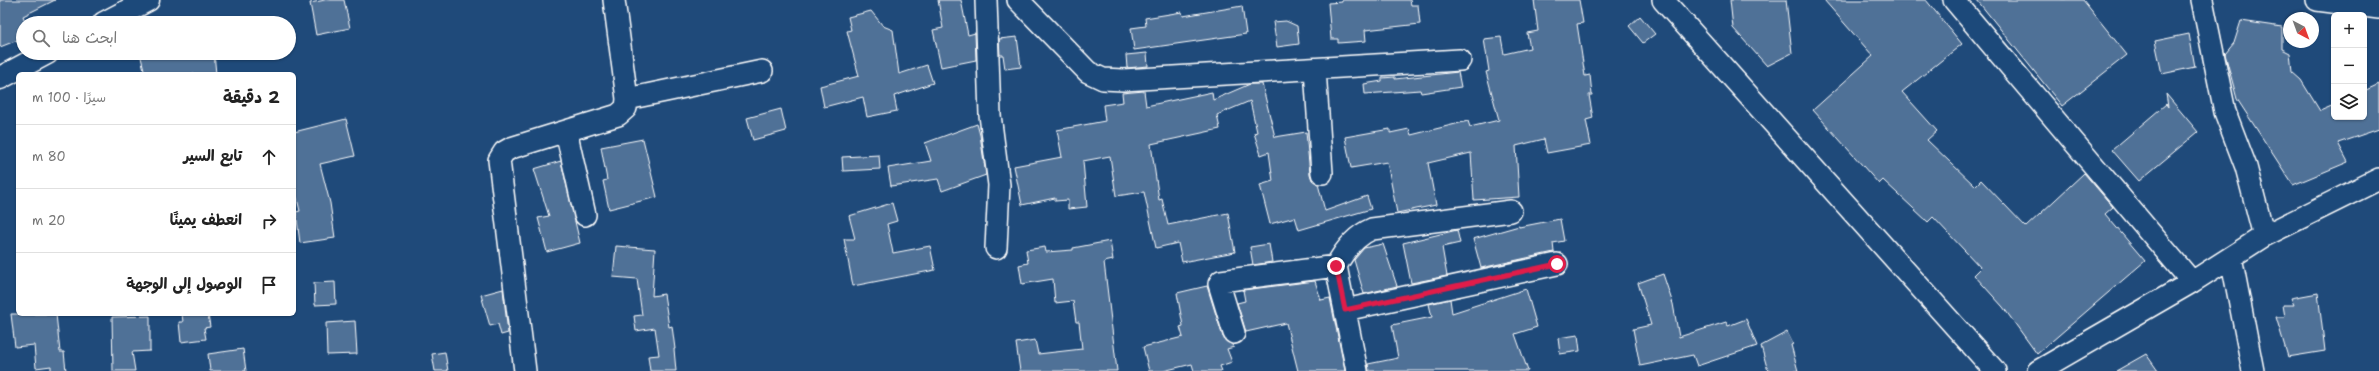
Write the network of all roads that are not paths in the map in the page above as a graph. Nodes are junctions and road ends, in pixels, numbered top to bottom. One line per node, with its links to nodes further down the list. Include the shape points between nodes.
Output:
1 (148, 0): 10 (street)
2 (614, 0): 16 (street)
3 (986, 0): 23 (street, via 990,115 999,185)
4 (1018, 0): 13 (street, via 1088,72 1103,79 1123,80)
5 (1663, 0): 32 (street)
6 (1954, 0): 27 (street)
7 (2202, 0): 22 (street, via 2225,112 2246,167)
8 (2317, 0): 9 (street)
9 (2379, 8)
10 (117, 16)
11 (34, 60): 15 (street)
12 (1460, 60): 13 (street)
13 (1315, 68): 18 (street)
14 (762, 70): 16 (street)
15 (0, 78)
16 (627, 100): 17 (street, via 626,108 618,115)
17 (566, 131): 21 (street); 30 (street, via 511,148 504,152 499,160)
18 (1322, 172)
19 (2379, 179): 22 (street)
20 (1512, 211): 26 (street, via 1372,229 1364,232 1346,248)
21 (585, 215)
22 (2264, 236): 24 (street)
23 (996, 248)
24 (2231, 257): 27 (street); 34 (street)
25 (1557, 264): 28 (street)
26 (1336, 266): 28 (street); 29 (street, via 1221,281 1218,284)
27 (2192, 282): 33 (street)
28 (1345, 310): 31 (street)
29 (1234, 333)
30 (525, 371)
31 (1357, 371)
32 (1995, 371)
33 (2038, 371)
34 (2253, 371)

